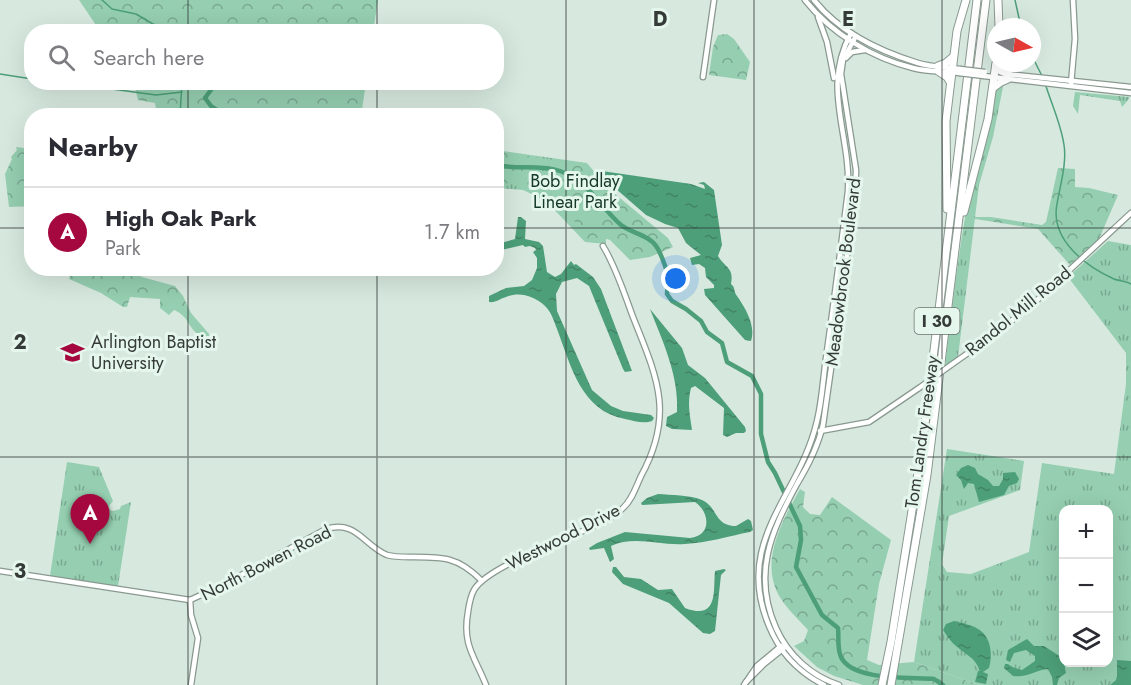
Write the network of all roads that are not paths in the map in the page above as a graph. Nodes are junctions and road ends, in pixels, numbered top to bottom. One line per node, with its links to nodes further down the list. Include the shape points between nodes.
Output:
1 (714, 0): 25 (main road)
2 (805, 0): 9 (main road)
3 (814, 0): 11 (main road)
4 (966, 0): 14 (highway)
5 (977, 0): 36 (highway, Tom Landry Freeway / I 30)
6 (986, 0): 38 (highway, Tom Landry Freeway / I 30)
7 (998, 0): 10 (highway)
8 (1073, 0): 28 (main road)
9 (817, 14): 12 (main road); 29 (main road)
10 (999, 18)
11 (853, 35): 12 (main road, Meadowbrook Boulevard); 15 (main road)
12 (850, 40): 13 (main road); 17 (main road, Meadowbrook Boulevard); 29 (main road, Meadowbrook Boulevard, via 839,60)
13 (872, 52): 16 (main road); 17 (main road, via 856,51)
14 (953, 57): 20 (highway); 21 (highway)
15 (909, 59): 16 (main road); 18 (main road)
16 (896, 62): 19 (main road)
17 (843, 63): 33 (main road, Meadowbrook Boulevard)
18 (918, 63): 19 (main road); 20 (main road)
19 (907, 66): 20 (main road)
20 (938, 69): 21 (main road); 27 (highway)
21 (955, 71): 24 (main road, bridge); 27 (highway)
22 (995, 72): 24 (highway)
23 (1002, 72): 26 (highway)
24 (994, 76): 26 (main road); 31 (highway)
25 (703, 77)
26 (1008, 77): 28 (main road); 28 (main road, via 1032,83); 31 (highway)
27 (950, 82): 36 (highway, via 946,121)
28 (1071, 84): 30 (main road); 32 (main road)
29 (836, 85): 34 (main road, Meadowbrook Boulevard)
30 (1131, 87)
31 (993, 88): 38 (highway)
32 (1131, 93)
33 (856, 175): 34 (main road); 40 (main road, Meadowbrook Boulevard)
34 (849, 176): 39 (main road, Meadowbrook Boulevard)
35 (1131, 213): 45 (main road, Randol Mill Road, bridge, via 1012,321 869,422)
36 (946, 245): 56 (highway, Tom Landry Freeway / I 30, via 922,448)
37 (603, 246): 48 (main road, Westwood Drive, via 655,375 660,422 651,458 625,506 615,514)
38 (955, 247): 57 (highway, Tom Landry Freeway / I 30, via 927,475)
39 (841, 251): 40 (main road); 41 (main road, Meadowbrook Boulevard)
40 (848, 252): 42 (main road, Meadowbrook Boulevard)
41 (832, 317): 42 (main road); 43 (main road, Meadowbrook Boulevard)
42 (838, 319): 44 (main road, Meadowbrook Boulevard)
43 (815, 429): 44 (main road, Randol Mill Road); 50 (main road, via 767,531 763,548 759,584 766,620)
44 (822, 430): 45 (main road, Randol Mill Road); 46 (main road, Meadowbrook Boulevard)
45 (832, 430): 46 (main road)
46 (818, 443): 50 (main road, Meadowbrook Boulevard, via 781,515 765,563 770,614)
47 (0, 571): 49 (main road, North Bowen Road)
48 (481, 580): 49 (main road, North Bowen Road, via 459,562 443,557 387,555 357,532 338,527 327,529); 53 (main road, via 471,596 466,637)
49 (190, 600): 52 (main road, via 198,638)
50 (783, 647): 51 (main road); 54 (main road, via 807,676); 55 (main road, via 806,668)
51 (745, 683)
52 (192, 685)
53 (486, 685)
54 (824, 685)
55 (839, 685)
56 (882, 685)
57 (891, 685)

